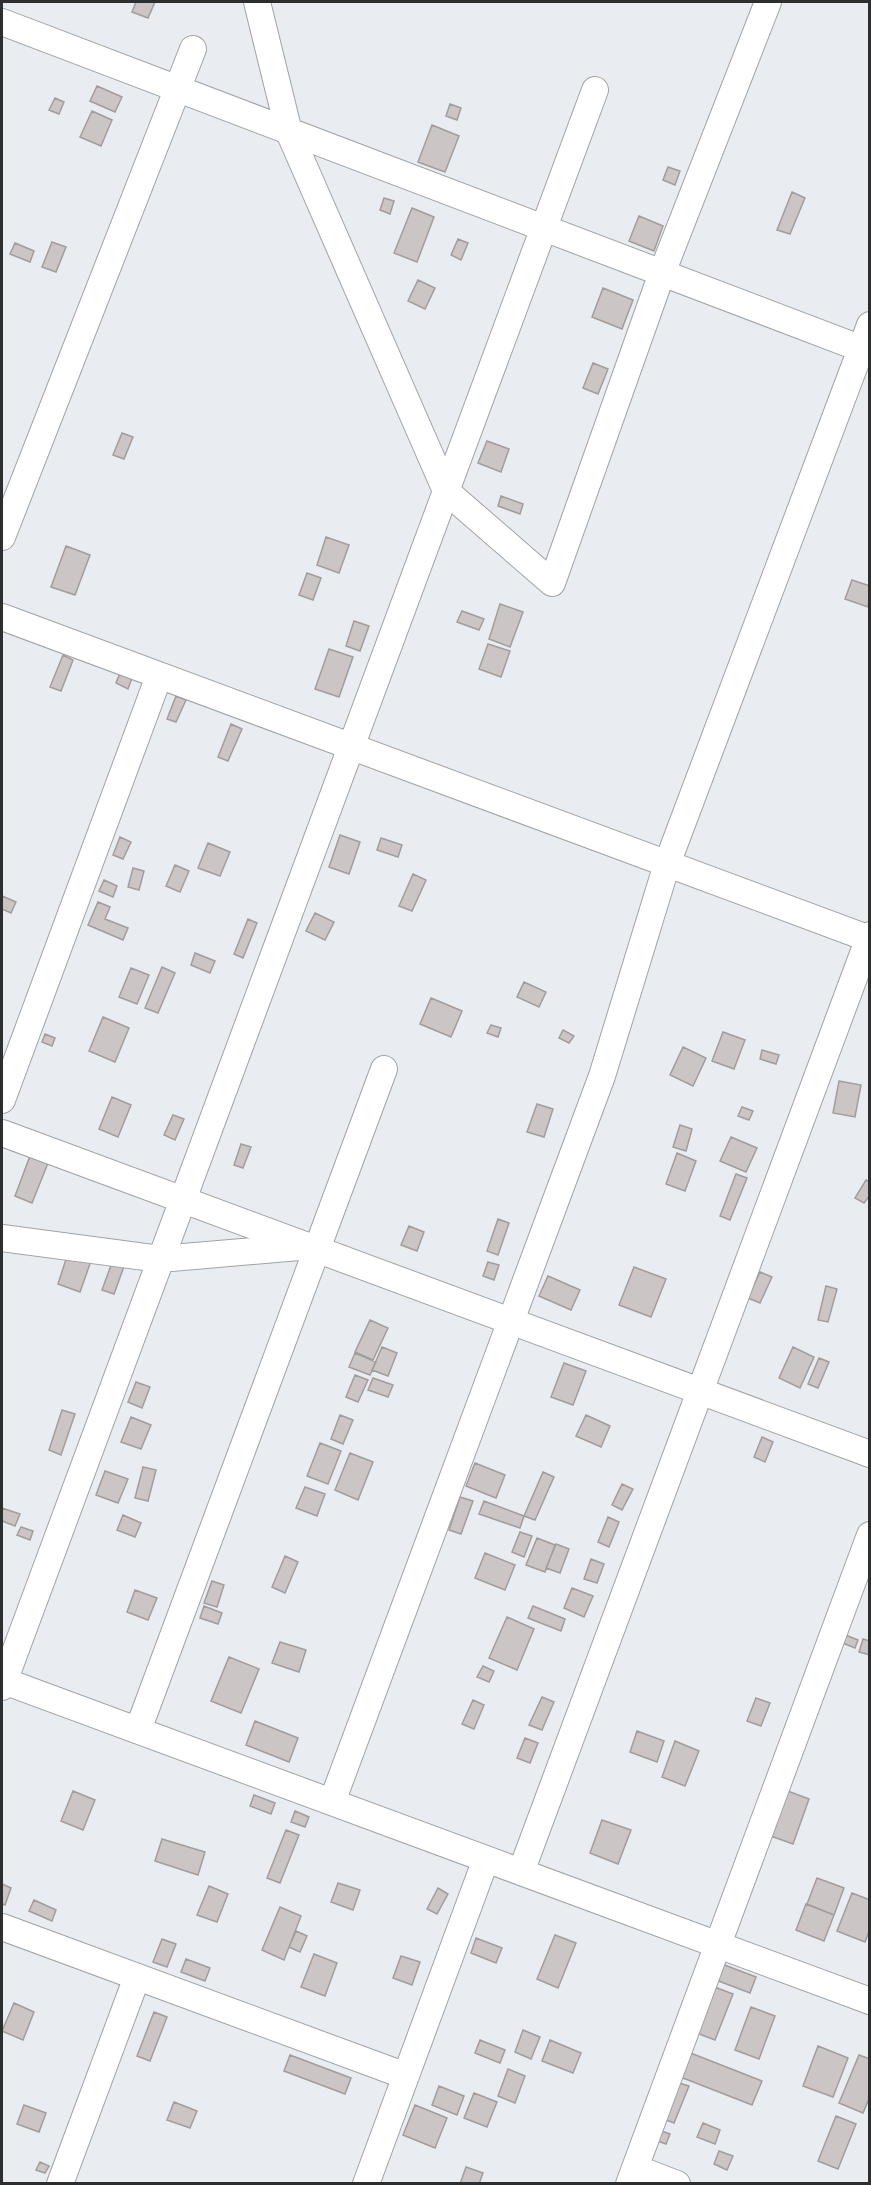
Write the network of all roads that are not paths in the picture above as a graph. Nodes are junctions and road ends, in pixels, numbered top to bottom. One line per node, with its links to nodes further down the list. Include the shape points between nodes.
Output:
1 (257, 2): 7 (street)
2 (768, 2): 9 (street)
3 (2, 22): 5 (street)
4 (194, 49): 5 (street)
5 (177, 90): 7 (street); 13 (street)
6 (595, 90): 8 (street)
7 (288, 132): 8 (street); 12 (street)
8 (543, 229): 9 (street); 12 (street)
9 (662, 273): 11 (street); 12 (street, via 552,583)
10 (870, 325): 11 (street)
11 (865, 351): 17 (street)
12 (446, 491): 16 (street)
13 (2, 537)
14 (2, 617): 15 (street)
15 (159, 676): 16 (street); 20 (street)
16 (351, 746): 17 (street); 22 (street)
17 (667, 864): 18 (street); 26 (street, via 602,1076)
18 (869, 937): 27 (street)
19 (384, 1069): 24 (street)
20 (2, 1100)
21 (2, 1133): 22 (street)
22 (182, 1200): 24 (street); 25 (street)
23 (2, 1238): 25 (street)
24 (312, 1248): 25 (street); 26 (street); 31 (street)
25 (160, 1259): 30 (street)
26 (511, 1321): 27 (street); 32 (street)
27 (700, 1391): 28 (street); 34 (street)
28 (870, 1454)
29 (870, 1535): 36 (street)
30 (3, 1684): 31 (street)
31 (138, 1730): 32 (street)
32 (332, 1802): 33 (street)
33 (486, 1859): 34 (street); 39 (street)
34 (521, 1872): 36 (street)
35 (2, 1927): 37 (street)
36 (717, 1945): 38 (street); 40 (street)
37 (137, 1977): 39 (street); 41 (street)
38 (870, 2001)
39 (406, 2076): 42 (street)
40 (632, 2176): 43 (street)
41 (60, 2184)
42 (366, 2184)
43 (677, 2184)

